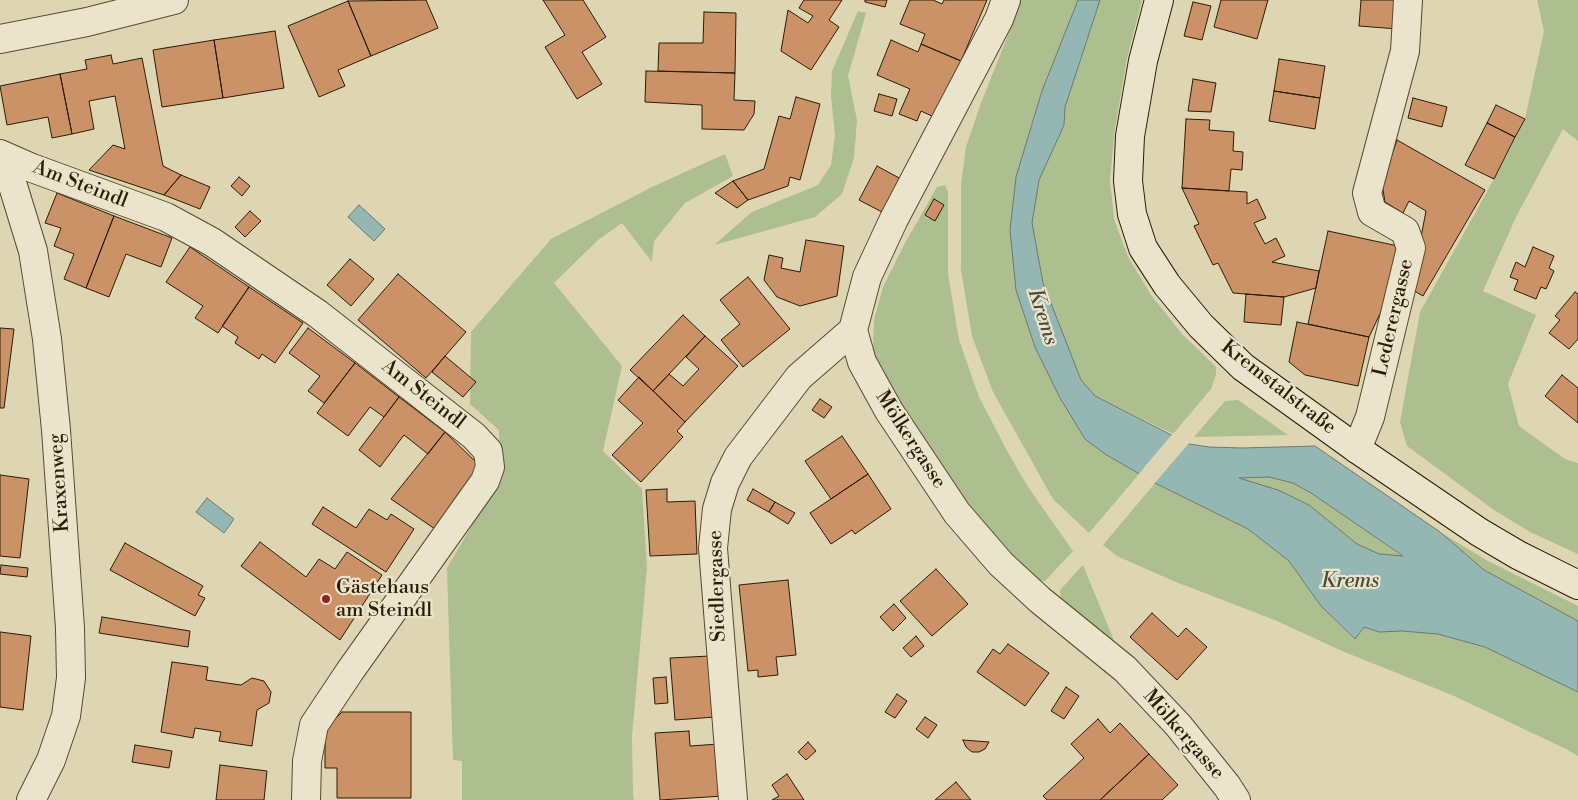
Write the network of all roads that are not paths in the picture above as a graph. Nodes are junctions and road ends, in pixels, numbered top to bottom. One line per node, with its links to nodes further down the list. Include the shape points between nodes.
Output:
1 (174, 0): 5 (street)
2 (1006, 0): 8 (street, Mölkergasse, via 866,277)
3 (1158, 0): 9 (street, Kremstalstraße, via 1130,136 1128,181 1132,214 1143,248 1167,285 1202,326 1243,366)
4 (1408, 0): 9 (street, Lederergasse, via 1405,51 1367,193 1372,212 1405,231 1411,248 1370,417)
5 (0, 39)
6 (0, 154): 12 (street, Am Steindl, via 166,217 212,242 318,314 474,436 488,451 490,467 485,480 314,725 307,761)
7 (0, 166): 11 (street, Kraxenweg, via 13,186 33,251 47,339 70,628 71,678 66,716 51,760)
8 (853, 330): 13 (street, Siedlergasse, via 799,377 738,457 717,509 713,548); 14 (street, Mölkergasse, via 862,362 885,403 957,513 1001,564 1125,669 1178,725)
9 (1357, 449): 10 (street, Kremstalstraße, via 1479,532)
10 (1578, 585)
11 (31, 800)
12 (306, 800)
13 (733, 800)
14 (1236, 800)

